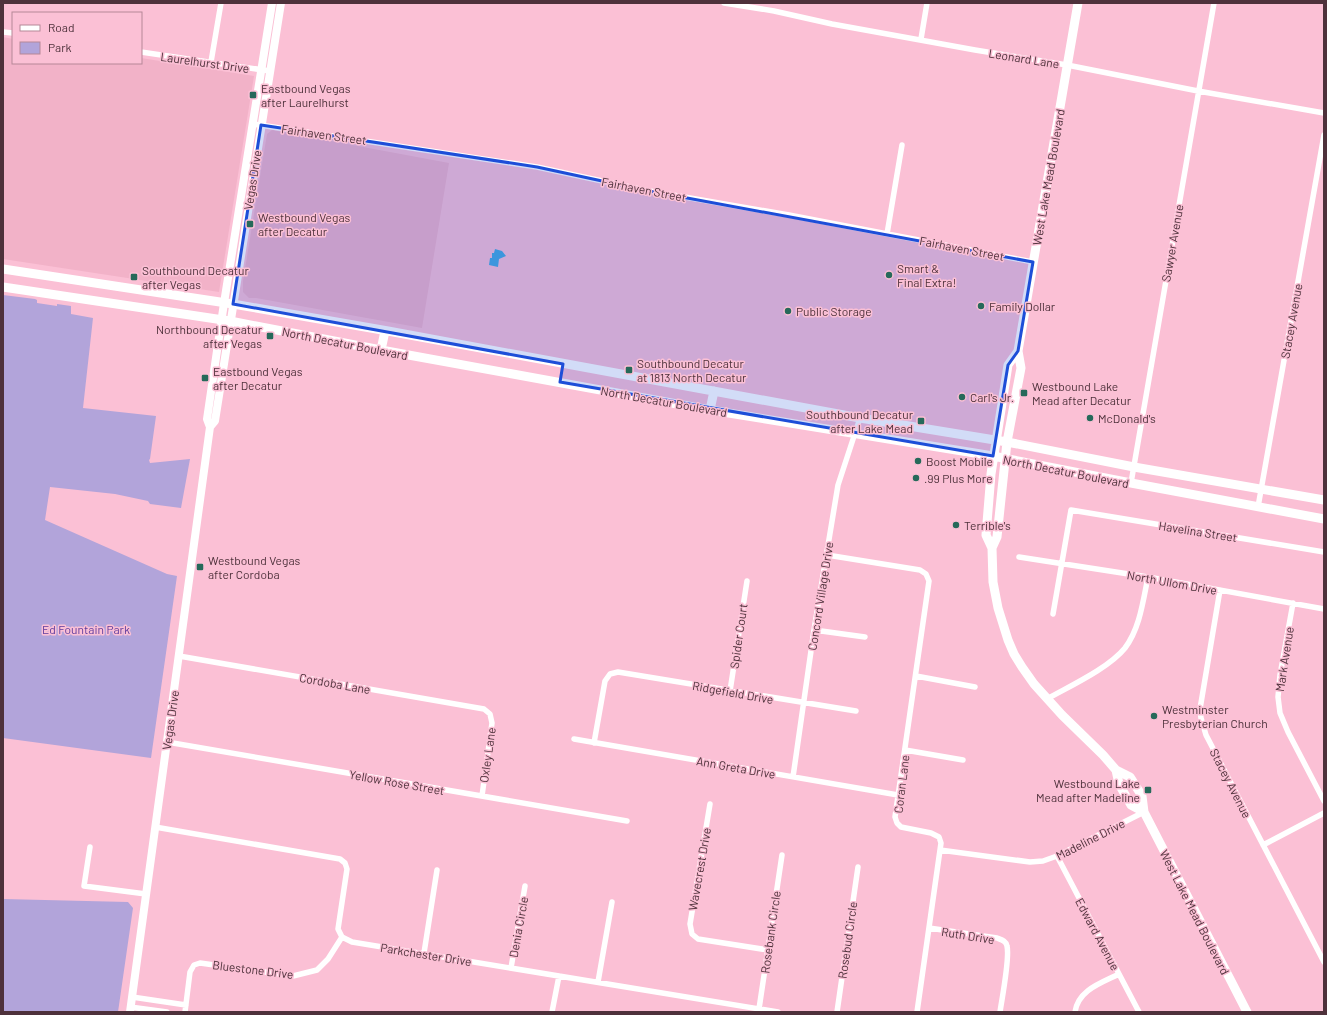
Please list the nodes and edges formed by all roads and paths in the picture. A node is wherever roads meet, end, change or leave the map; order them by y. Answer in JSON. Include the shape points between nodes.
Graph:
{"nodes":[{"id":1,"x":221,"y":3,"type":"edge"},
{"id":2,"x":272,"y":3,"type":"edge"},
{"id":3,"x":281,"y":3,"type":"edge"},
{"id":4,"x":724,"y":3,"type":"edge"},
{"id":5,"x":927,"y":3,"type":"edge"},
{"id":6,"x":1078,"y":3,"type":"edge"},
{"id":7,"x":1214,"y":3,"type":"edge"},
{"id":8,"x":741,"y":4,"type":"edge"},
{"id":9,"x":921,"y":39,"type":"junction"},
{"id":10,"x":142,"y":52,"type":"edge"},
{"id":11,"x":211,"y":62,"type":"junction"},
{"id":12,"x":1067,"y":65,"type":"junction"},
{"id":13,"x":266,"y":70,"type":"junction"},
{"id":14,"x":1198,"y":91,"type":"junction"},
{"id":15,"x":1324,"y":113,"type":"edge"},
{"id":16,"x":257,"y":125,"type":"junction"},
{"id":17,"x":1324,"y":135,"type":"edge"},
{"id":18,"x":902,"y":145,"type":"dead end"},
{"id":19,"x":252,"y":158,"type":"junction"},
{"id":20,"x":242,"y":191,"type":"junction"},
{"id":21,"x":251,"y":193,"type":"junction"},
{"id":22,"x":888,"y":234,"type":"junction"},
{"id":23,"x":1033,"y":262,"type":"junction"},
{"id":24,"x":3,"y":269,"type":"edge"},
{"id":25,"x":3,"y":287,"type":"edge"},
{"id":26,"x":228,"y":303,"type":"junction"},
{"id":27,"x":226,"y":320,"type":"junction"},
{"id":28,"x":385,"y":331,"type":"junction"},
{"id":29,"x":381,"y":350,"type":"junction"},
{"id":30,"x":1018,"y":351,"type":"junction"},
{"id":31,"x":561,"y":373,"type":"junction"},
{"id":32,"x":714,"y":391,"type":"junction"},
{"id":33,"x":710,"y":410,"type":"junction"},
{"id":34,"x":860,"y":418,"type":"junction"},
{"id":35,"x":855,"y":434,"type":"junction"},
{"id":36,"x":995,"y":440,"type":"junction"},
{"id":37,"x":1007,"y":442,"type":"junction"},
{"id":38,"x":993,"y":456,"type":"junction"},
{"id":39,"x":1005,"y":458,"type":"junction"},
{"id":40,"x":1134,"y":467,"type":"junction"},
{"id":41,"x":1131,"y":483,"type":"junction"},
{"id":42,"x":1261,"y":489,"type":"junction"},
{"id":43,"x":1324,"y":500,"type":"edge"},
{"id":44,"x":1258,"y":506,"type":"junction"},
{"id":45,"x":1324,"y":519,"type":"edge"},
{"id":46,"x":992,"y":548,"type":"junction"},
{"id":47,"x":1324,"y":552,"type":"edge"},
{"id":48,"x":826,"y":554,"type":"junction"},
{"id":49,"x":1020,"y":557,"type":"dead end"},
{"id":50,"x":1061,"y":565,"type":"junction"},
{"id":51,"x":1148,"y":577,"type":"junction"},
{"id":52,"x":747,"y":581,"type":"dead end"},
{"id":53,"x":1220,"y":590,"type":"junction"},
{"id":54,"x":1293,"y":603,"type":"junction"},
{"id":55,"x":1324,"y":609,"type":"edge"},
{"id":56,"x":1053,"y":614,"type":"dead end"},
{"id":57,"x":814,"y":630,"type":"junction"},
{"id":58,"x":865,"y":637,"type":"dead end"},
{"id":59,"x":179,"y":656,"type":"junction"},
{"id":60,"x":916,"y":676,"type":"junction"},
{"id":61,"x":975,"y":687,"type":"dead end"},
{"id":62,"x":730,"y":691,"type":"junction"},
{"id":63,"x":1048,"y":699,"type":"junction"},
{"id":64,"x":804,"y":704,"type":"junction"},
{"id":65,"x":856,"y":712,"type":"dead end"},
{"id":66,"x":490,"y":714,"type":"joint"},
{"id":67,"x":574,"y":740,"type":"dead end"},
{"id":68,"x":167,"y":742,"type":"junction"},
{"id":69,"x":594,"y":743,"type":"junction"},
{"id":70,"x":905,"y":750,"type":"junction"},
{"id":71,"x":963,"y":760,"type":"dead end"},
{"id":72,"x":1116,"y":770,"type":"junction"},
{"id":73,"x":793,"y":777,"type":"junction"},
{"id":74,"x":898,"y":795,"type":"junction"},
{"id":75,"x":482,"y":796,"type":"junction"},
{"id":76,"x":1324,"y":801,"type":"edge"},
{"id":77,"x":710,"y":804,"type":"dead end"},
{"id":78,"x":1144,"y":812,"type":"junction"},
{"id":79,"x":1324,"y":813,"type":"edge"},
{"id":80,"x":627,"y":821,"type":"dead end"},
{"id":81,"x":155,"y":827,"type":"junction"},
{"id":82,"x":1263,"y":845,"type":"junction"},
{"id":83,"x":90,"y":847,"type":"dead end"},
{"id":84,"x":940,"y":850,"type":"junction"},
{"id":85,"x":782,"y":855,"type":"dead end"},
{"id":86,"x":1057,"y":856,"type":"junction"},
{"id":87,"x":858,"y":867,"type":"dead end"},
{"id":88,"x":437,"y":870,"type":"dead end"},
{"id":89,"x":525,"y":886,"type":"dead end"},
{"id":90,"x":146,"y":894,"type":"junction"},
{"id":91,"x":612,"y":902,"type":"dead end"},
{"id":92,"x":929,"y":928,"type":"junction"},
{"id":93,"x":342,"y":937,"type":"junction"},
{"id":94,"x":768,"y":950,"type":"junction"},
{"id":95,"x":424,"y":953,"type":"junction"},
{"id":96,"x":1324,"y":962,"type":"edge"},
{"id":97,"x":511,"y":968,"type":"junction"},
{"id":98,"x":1119,"y":974,"type":"junction"},
{"id":99,"x":559,"y":976,"type":"junction"},
{"id":100,"x":598,"y":982,"type":"junction"},
{"id":101,"x":132,"y":997,"type":"junction"},
{"id":102,"x":186,"y":1005,"type":"junction"},
{"id":103,"x":759,"y":1009,"type":"junction"},
{"id":104,"x":130,"y":1010,"type":"edge"},
{"id":105,"x":166,"y":1012,"type":"edge"},
{"id":106,"x":185,"y":1012,"type":"edge"},
{"id":107,"x":552,"y":1012,"type":"edge"},
{"id":108,"x":778,"y":1012,"type":"edge"},
{"id":109,"x":837,"y":1012,"type":"edge"},
{"id":110,"x":916,"y":1012,"type":"edge"},
{"id":111,"x":1000,"y":1012,"type":"edge"},
{"id":112,"x":1075,"y":1012,"type":"edge"},
{"id":113,"x":1138,"y":1012,"type":"edge"},
{"id":114,"x":1247,"y":1012,"type":"edge"}],
"edges":[{"from":1,"to":11,"type":"street"},
{"from":2,"to":13,"type":"main road","name":"Vegas Drive"},
{"from":3,"to":13,"type":"main road","name":"Vegas Drive"},
{"from":4,"to":8,"type":"street","name":"Leonard Lane"},
{"from":5,"to":9,"type":"street"},
{"from":6,"to":12,"type":"main road","name":"West Lake Mead Boulevard"},
{"from":7,"to":14,"type":"street","name":"Sawyer Avenue"},
{"from":8,"to":9,"type":"street","name":"Leonard Lane"},
{"from":9,"to":12,"type":"street","name":"Leonard Lane"},
{"from":10,"to":11,"type":"street","name":"Laurelhurst Drive"},
{"from":11,"to":13,"type":"street","name":"Laurelhurst Drive"},
{"from":12,"to":14,"type":"street","name":"Leonard Lane"},
{"from":12,"to":23,"type":"main road","name":"West Lake Mead Boulevard"},
{"from":13,"to":16,"type":"main road","name":"Vegas Drive"},
{"from":14,"to":15,"type":"street","name":"Leonard Lane"},
{"from":14,"to":40,"type":"street","name":"Sawyer Avenue"},
{"from":16,"to":19,"type":"main road","name":"Vegas Drive"},
{"from":16,"to":22,"type":"street","name":"Fairhaven Street","via":[[537,167],[644,190]]},
{"from":17,"to":42,"type":"street","name":"Stacey Avenue"},
{"from":18,"to":22,"type":"street"},
{"from":19,"to":20,"type":"main road","name":"Vegas Drive"},
{"from":19,"to":21,"type":"main road","name":"Vegas Drive"},
{"from":20,"to":21,"type":"main road"},
{"from":20,"to":26,"type":"main road","name":"Vegas Drive"},
{"from":21,"to":26,"type":"main road","name":"Vegas Drive"},
{"from":22,"to":23,"type":"street","name":"Fairhaven Street"},
{"from":23,"to":30,"type":"main road","name":"West Lake Mead Boulevard"},
{"from":24,"to":26,"type":"main road","name":"North Decatur Boulevard"},
{"from":25,"to":27,"type":"main road","name":"North Decatur Boulevard"},
{"from":26,"to":27,"type":"main road","name":"Vegas Drive"},
{"from":26,"to":28,"type":"main road","name":"North Decatur Boulevard"},
{"from":27,"to":29,"type":"main road","name":"North Decatur Boulevard"},
{"from":27,"to":59,"type":"main road","name":"Vegas Drive","via":[[207,419],[210,427]]},
{"from":28,"to":29,"type":"main road"},
{"from":28,"to":31,"type":"main road","name":"North Decatur Boulevard"},
{"from":29,"to":31,"type":"main road","name":"North Decatur Boulevard"},
{"from":30,"to":36,"type":"main road","name":"West Lake Mead Boulevard","via":[[1008,365]]},
{"from":30,"to":37,"type":"main road","name":"West Lake Mead Boulevard","via":[[1021,368]]},
{"from":31,"to":32,"type":"main road","name":"North Decatur Boulevard"},
{"from":31,"to":33,"type":"main road","name":"North Decatur Boulevard"},
{"from":32,"to":33,"type":"main road"},
{"from":32,"to":34,"type":"main road","name":"North Decatur Boulevard"},
{"from":33,"to":35,"type":"main road","name":"North Decatur Boulevard"},
{"from":34,"to":35,"type":"street","name":"Concord Village Drive"},
{"from":34,"to":36,"type":"main road","name":"North Decatur Boulevard"},
{"from":35,"to":38,"type":"main road","name":"North Decatur Boulevard"},
{"from":35,"to":48,"type":"street","name":"Concord Village Drive","via":[[838,485]]},
{"from":36,"to":37,"type":"main road","name":"North Decatur Boulevard"},
{"from":36,"to":38,"type":"main road","name":"West Lake Mead Boulevard"},
{"from":37,"to":39,"type":"main road","name":"West Lake Mead Boulevard"},
{"from":37,"to":40,"type":"main road","name":"North Decatur Boulevard"},
{"from":38,"to":39,"type":"main road","name":"North Decatur Boulevard"},
{"from":38,"to":46,"type":"main road","name":"West Lake Mead Boulevard","via":[[986,535]]},
{"from":39,"to":41,"type":"main road","name":"North Decatur Boulevard"},
{"from":39,"to":46,"type":"main road","name":"West Lake Mead Boulevard","via":[[997,537]]},
{"from":40,"to":41,"type":"street","name":"Sawyer Avenue"},
{"from":40,"to":42,"type":"main road","name":"North Decatur Boulevard"},
{"from":41,"to":44,"type":"main road","name":"North Decatur Boulevard"},
{"from":42,"to":43,"type":"main road","name":"North Decatur Boulevard"},
{"from":42,"to":44,"type":"street","name":"Stacey Avenue"},
{"from":44,"to":45,"type":"main road","name":"North Decatur Boulevard"},
{"from":46,"to":63,"type":"main road","name":"West Lake Mead Boulevard","via":[[993,582],[1008,640],[1022,667]]},
{"from":47,"to":50,"type":"street","name":"Havelina Street","via":[[1071,510]]},
{"from":48,"to":57,"type":"street","name":"Concord Village Drive"},
{"from":48,"to":60,"type":"street","name":"Coran Lane","via":[[920,570],[926,574],[929,581]]},
{"from":49,"to":50,"type":"street","name":"North Ullom Drive"},
{"from":50,"to":51,"type":"street","name":"North Ullom Drive"},
{"from":50,"to":56,"type":"street"},
{"from":51,"to":53,"type":"street","name":"North Ullom Drive"},
{"from":51,"to":63,"type":"street","via":[[1138,622],[1125,647],[1107,665]]},
{"from":52,"to":62,"type":"street","name":"Spider Court"},
{"from":53,"to":54,"type":"street","name":"North Ullom Drive"},
{"from":53,"to":82,"type":"street","name":"Stacey Avenue","via":[[1200,709],[1201,718],[1206,736]]},
{"from":54,"to":55,"type":"street","name":"North Ullom Drive"},
{"from":54,"to":76,"type":"street","name":"Mark Avenue","via":[[1278,697],[1288,732]]},
{"from":57,"to":58,"type":"street"},
{"from":57,"to":64,"type":"street","name":"Concord Village Drive"},
{"from":59,"to":66,"type":"street","name":"Cordoba Lane","via":[[484,709]]},
{"from":59,"to":68,"type":"main road","name":"Vegas Drive"},
{"from":60,"to":61,"type":"street"},
{"from":60,"to":70,"type":"street","name":"Coran Lane"},
{"from":62,"to":64,"type":"street","name":"Ridgefield Drive"},
{"from":62,"to":69,"type":"street","name":"Ridgefield Drive","via":[[618,672],[610,674],[605,681]]},
{"from":63,"to":72,"type":"main road","name":"West Lake Mead Boulevard"},
{"from":64,"to":65,"type":"street","name":"Ridgefield Drive"},
{"from":64,"to":73,"type":"street","name":"Concord Village Drive"},
{"from":66,"to":75,"type":"street","name":"Oxley Lane","via":[[492,723]]},
{"from":67,"to":69,"type":"street","name":"Ann Greta Drive"},
{"from":68,"to":75,"type":"street","name":"Yellow Rose Street"},
{"from":68,"to":81,"type":"main road","name":"Vegas Drive"},
{"from":69,"to":73,"type":"street","name":"Ann Greta Drive"},
{"from":70,"to":71,"type":"street"},
{"from":70,"to":74,"type":"street","name":"Coran Lane"},
{"from":72,"to":78,"type":"main road","name":"West Lake Mead Boulevard","via":[[1119,784],[1131,805]]},
{"from":72,"to":78,"type":"main road","name":"West Lake Mead Boulevard","via":[[1130,777],[1142,796]]},
{"from":73,"to":74,"type":"street","name":"Ann Greta Drive"},
{"from":74,"to":84,"type":"street","name":"Coran Lane","via":[[895,817],[897,823],[901,827],[939,837]]},
{"from":75,"to":80,"type":"street","name":"Yellow Rose Street"},
{"from":77,"to":94,"type":"street","name":"Wavecrest Drive","via":[[690,924],[692,934],[698,939]]},
{"from":78,"to":86,"type":"street","name":"Madeline Drive"},
{"from":78,"to":114,"type":"main road","name":"West Lake Mead Boulevard"},
{"from":79,"to":82,"type":"street"},
{"from":81,"to":90,"type":"main road","name":"Vegas Drive"},
{"from":81,"to":93,"type":"street","via":[[340,859],[347,869],[338,929]]},
{"from":82,"to":96,"type":"street","name":"Stacey Avenue"},
{"from":83,"to":90,"type":"street","via":[[84,886]]},
{"from":84,"to":86,"type":"street","name":"Madeline Drive","via":[[1030,862]]},
{"from":84,"to":92,"type":"street"},
{"from":85,"to":94,"type":"street","name":"Rosebank Circle"},
{"from":86,"to":98,"type":"street","name":"Edward Avenue"},
{"from":87,"to":109,"type":"street","name":"Rosebud Circle"},
{"from":88,"to":95,"type":"street"},
{"from":89,"to":97,"type":"street","name":"Denia Circle"},
{"from":90,"to":101,"type":"main road","name":"Vegas Drive"},
{"from":91,"to":100,"type":"street"},
{"from":92,"to":110,"type":"street"},
{"from":92,"to":111,"type":"street","name":"Ruth Drive","via":[[998,938],[1007,944],[1008,955]]},
{"from":93,"to":95,"type":"street","name":"Parkchester Drive","via":[[352,942]]},
{"from":93,"to":102,"type":"street","name":"Bluestone Drive","via":[[328,959],[317,970],[293,976],[200,963],[194,965],[190,972]]},
{"from":94,"to":103,"type":"street","name":"Rosebank Circle"},
{"from":95,"to":97,"type":"street","name":"Parkchester Drive"},
{"from":97,"to":99,"type":"street","name":"Parkchester Drive"},
{"from":98,"to":112,"type":"street","via":[[1087,991]]},
{"from":98,"to":113,"type":"street","name":"Edward Avenue"},
{"from":99,"to":100,"type":"street","name":"Parkchester Drive"},
{"from":99,"to":107,"type":"street"},
{"from":100,"to":103,"type":"street","name":"Parkchester Drive"},
{"from":101,"to":102,"type":"street"},
{"from":101,"to":104,"type":"main road","name":"Vegas Drive"},
{"from":102,"to":106,"type":"street"},
{"from":103,"to":108,"type":"street","name":"Parkchester Drive"},
{"from":104,"to":105,"type":"street"}]}
